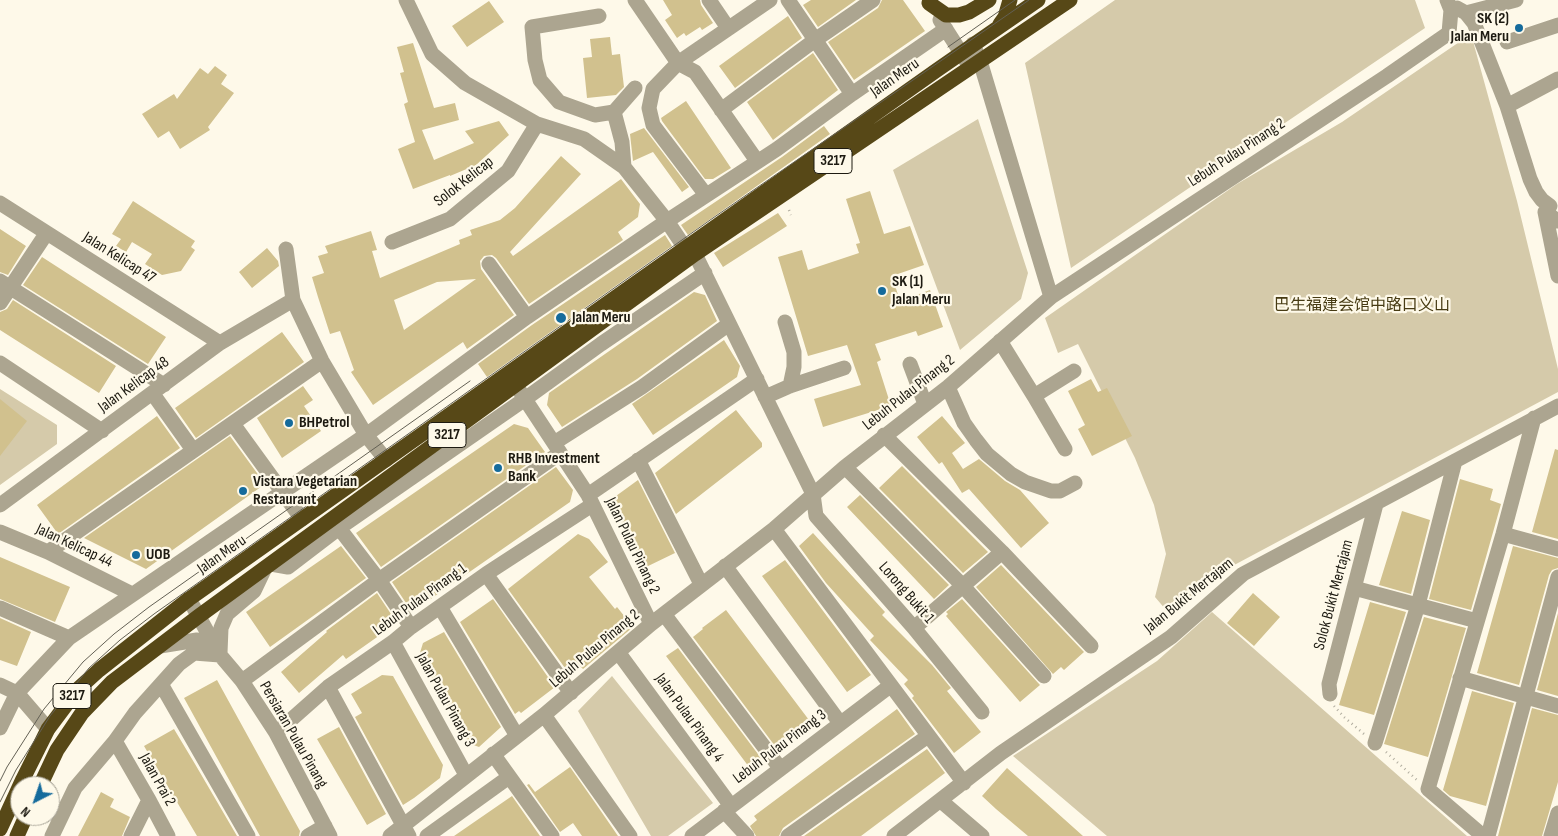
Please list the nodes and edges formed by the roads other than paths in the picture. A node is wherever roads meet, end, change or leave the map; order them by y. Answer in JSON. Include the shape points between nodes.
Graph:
{"nodes":[{"id":1,"x":406,"y":0,"type":"edge"},
{"id":2,"x":636,"y":0,"type":"edge"},
{"id":3,"x":709,"y":0,"type":"edge"},
{"id":4,"x":770,"y":0,"type":"edge"},
{"id":5,"x":788,"y":0,"type":"edge"},
{"id":6,"x":873,"y":0,"type":"edge"},
{"id":7,"x":990,"y":0,"type":"edge"},
{"id":8,"x":1010,"y":0,"type":"edge"},
{"id":9,"x":1038,"y":0,"type":"edge"},
{"id":10,"x":1070,"y":0,"type":"edge"},
{"id":11,"x":1516,"y":0,"type":"edge"},
{"id":12,"x":928,"y":1,"type":"edge"},
{"id":13,"x":1449,"y":5,"type":"edge"},
{"id":14,"x":1466,"y":13,"type":"junction"},
{"id":15,"x":599,"y":16,"type":"dead end"},
{"id":16,"x":1558,"y":24,"type":"edge"},
{"id":17,"x":728,"y":28,"type":"junction"},
{"id":18,"x":946,"y":29,"type":"junction"},
{"id":19,"x":994,"y":30,"type":"junction"},
{"id":20,"x":815,"y":40,"type":"junction"},
{"id":21,"x":1507,"y":42,"type":"dead end"},
{"id":22,"x":967,"y":49,"type":"junction"},
{"id":23,"x":678,"y":63,"type":"junction"},
{"id":24,"x":975,"y":64,"type":"junction"},
{"id":25,"x":1558,"y":79,"type":"edge"},
{"id":26,"x":635,"y":88,"type":"dead end"},
{"id":27,"x":852,"y":94,"type":"junction"},
{"id":28,"x":1507,"y":106,"type":"junction"},
{"id":29,"x":721,"y":110,"type":"junction"},
{"id":30,"x":614,"y":112,"type":"junction"},
{"id":31,"x":537,"y":124,"type":"junction"},
{"id":32,"x":756,"y":162,"type":"junction"},
{"id":33,"x":624,"y":167,"type":"junction"},
{"id":34,"x":706,"y":195,"type":"junction"},
{"id":35,"x":0,"y":203,"type":"edge"},
{"id":36,"x":1551,"y":205,"type":"edge"},
{"id":37,"x":666,"y":221,"type":"junction"},
{"id":38,"x":1558,"y":222,"type":"edge"},
{"id":39,"x":46,"y":234,"type":"junction"},
{"id":40,"x":392,"y":242,"type":"dead end"},
{"id":41,"x":286,"y":249,"type":"dead end"},
{"id":42,"x":690,"y":251,"type":"junction"},
{"id":43,"x":489,"y":264,"type":"dead end"},
{"id":44,"x":705,"y":273,"type":"junction"},
{"id":45,"x":1558,"y":276,"type":"edge"},
{"id":46,"x":5,"y":285,"type":"edge"},
{"id":47,"x":1051,"y":297,"type":"junction"},
{"id":48,"x":293,"y":300,"type":"junction"},
{"id":49,"x":0,"y":302,"type":"edge"},
{"id":50,"x":526,"y":317,"type":"junction"},
{"id":51,"x":785,"y":322,"type":"dead end"},
{"id":52,"x":729,"y":324,"type":"junction"},
{"id":53,"x":1000,"y":341,"type":"junction"},
{"id":54,"x":220,"y":343,"type":"junction"},
{"id":55,"x":322,"y":361,"type":"junction"},
{"id":56,"x":0,"y":363,"type":"edge"},
{"id":57,"x":910,"y":364,"type":"dead end"},
{"id":58,"x":844,"y":368,"type":"dead end"},
{"id":59,"x":1074,"y":371,"type":"dead end"},
{"id":60,"x":757,"y":379,"type":"junction"},
{"id":61,"x":516,"y":385,"type":"junction"},
{"id":62,"x":790,"y":386,"type":"junction"},
{"id":63,"x":948,"y":387,"type":"junction"},
{"id":64,"x":158,"y":389,"type":"junction"},
{"id":65,"x":1034,"y":396,"type":"junction"},
{"id":66,"x":765,"y":397,"type":"junction"},
{"id":67,"x":525,"y":399,"type":"junction"},
{"id":68,"x":924,"y":404,"type":"junction"},
{"id":69,"x":1558,"y":406,"type":"edge"},
{"id":70,"x":1534,"y":418,"type":"junction"},
{"id":71,"x":233,"y":424,"type":"junction"},
{"id":72,"x":102,"y":431,"type":"junction"},
{"id":73,"x":366,"y":435,"type":"junction"},
{"id":74,"x":884,"y":435,"type":"junction"},
{"id":75,"x":557,"y":448,"type":"junction"},
{"id":76,"x":1065,"y":449,"type":"dead end"},
{"id":77,"x":193,"y":450,"type":"junction"},
{"id":78,"x":386,"y":460,"type":"junction"},
{"id":79,"x":638,"y":460,"type":"junction"},
{"id":80,"x":1455,"y":462,"type":"junction"},
{"id":81,"x":845,"y":467,"type":"junction"},
{"id":82,"x":1075,"y":483,"type":"dead end"},
{"id":83,"x":282,"y":492,"type":"junction"},
{"id":84,"x":813,"y":494,"type":"junction"},
{"id":85,"x":590,"y":500,"type":"junction"},
{"id":86,"x":1376,"y":504,"type":"junction"},
{"id":87,"x":0,"y":505,"type":"edge"},
{"id":88,"x":302,"y":519,"type":"junction"},
{"id":89,"x":339,"y":528,"type":"junction"},
{"id":90,"x":774,"y":529,"type":"junction"},
{"id":91,"x":0,"y":532,"type":"edge"},
{"id":92,"x":1503,"y":534,"type":"junction"},
{"id":93,"x":1558,"y":549,"type":"edge"},
{"id":94,"x":48,"y":552,"type":"junction"},
{"id":95,"x":1002,"y":552,"type":"junction"},
{"id":96,"x":268,"y":566,"type":"junction"},
{"id":97,"x":725,"y":566,"type":"junction"},
{"id":98,"x":486,"y":574,"type":"junction"},
{"id":99,"x":1558,"y":577,"type":"edge"},
{"id":100,"x":379,"y":580,"type":"junction"},
{"id":101,"x":701,"y":584,"type":"junction"},
{"id":102,"x":962,"y":585,"type":"junction"},
{"id":103,"x":1354,"y":588,"type":"junction"},
{"id":104,"x":132,"y":594,"type":"junction"},
{"id":105,"x":189,"y":599,"type":"junction"},
{"id":106,"x":1418,"y":605,"type":"junction"},
{"id":107,"x":440,"y":607,"type":"junction"},
{"id":108,"x":0,"y":608,"type":"edge"},
{"id":109,"x":664,"y":614,"type":"junction"},
{"id":110,"x":199,"y":616,"type":"junction"},
{"id":111,"x":1477,"y":621,"type":"junction"},
{"id":112,"x":651,"y":624,"type":"junction"},
{"id":113,"x":411,"y":627,"type":"junction"},
{"id":114,"x":914,"y":628,"type":"junction"},
{"id":115,"x":69,"y":638,"type":"junction"},
{"id":116,"x":393,"y":642,"type":"junction"},
{"id":117,"x":160,"y":646,"type":"junction"},
{"id":118,"x":1090,"y":646,"type":"dead end"},
{"id":119,"x":618,"y":652,"type":"junction"},
{"id":120,"x":220,"y":655,"type":"junction"},
{"id":121,"x":1044,"y":676,"type":"dead end"},
{"id":122,"x":1460,"y":678,"type":"junction"},
{"id":123,"x":242,"y":681,"type":"junction"},
{"id":124,"x":161,"y":684,"type":"junction"},
{"id":125,"x":0,"y":685,"type":"edge"},
{"id":126,"x":890,"y":686,"type":"junction"},
{"id":127,"x":328,"y":687,"type":"junction"},
{"id":128,"x":17,"y":693,"type":"junction"},
{"id":129,"x":571,"y":693,"type":"junction"},
{"id":130,"x":1330,"y":694,"type":"dead end"},
{"id":131,"x":1525,"y":697,"type":"junction"},
{"id":132,"x":1558,"y":706,"type":"edge"},
{"id":133,"x":982,"y":712,"type":"dead end"},
{"id":134,"x":544,"y":715,"type":"junction"},
{"id":135,"x":840,"y":723,"type":"junction"},
{"id":136,"x":0,"y":728,"type":"edge"},
{"id":137,"x":48,"y":729,"type":"junction"},
{"id":138,"x":276,"y":733,"type":"junction"},
{"id":139,"x":517,"y":736,"type":"junction"},
{"id":140,"x":928,"y":736,"type":"junction"},
{"id":141,"x":115,"y":741,"type":"junction"},
{"id":142,"x":1375,"y":743,"type":"dead end"},
{"id":143,"x":493,"y":754,"type":"junction"},
{"id":144,"x":780,"y":768,"type":"junction"},
{"id":145,"x":466,"y":775,"type":"junction"},
{"id":146,"x":45,"y":776,"type":"edge"},
{"id":147,"x":509,"y":777,"type":"junction"},
{"id":148,"x":964,"y":783,"type":"junction"},
{"id":149,"x":149,"y":800,"type":"junction"},
{"id":150,"x":941,"y":801,"type":"junction"},
{"id":151,"x":728,"y":808,"type":"junction"},
{"id":152,"x":1558,"y":813,"type":"edge"},
{"id":153,"x":0,"y":829,"type":"edge"},
{"id":154,"x":327,"y":831,"type":"edge"},
{"id":155,"x":406,"y":831,"type":"edge"},
{"id":156,"x":52,"y":836,"type":"edge"},
{"id":157,"x":131,"y":836,"type":"edge"},
{"id":158,"x":168,"y":836,"type":"edge"},
{"id":159,"x":248,"y":836,"type":"edge"},
{"id":160,"x":308,"y":836,"type":"edge"},
{"id":161,"x":390,"y":836,"type":"edge"},
{"id":162,"x":427,"y":836,"type":"edge"},
{"id":163,"x":552,"y":836,"type":"edge"},
{"id":164,"x":630,"y":836,"type":"edge"},
{"id":165,"x":692,"y":836,"type":"edge"},
{"id":166,"x":747,"y":836,"type":"edge"},
{"id":167,"x":788,"y":836,"type":"edge"},
{"id":168,"x":894,"y":836,"type":"edge"},
{"id":169,"x":982,"y":836,"type":"edge"},
{"id":170,"x":1483,"y":836,"type":"edge"},
{"id":171,"x":1488,"y":836,"type":"edge"},
{"id":172,"x":1551,"y":836,"type":"edge"}],
"edges":[{"from":1,"to":31,"type":"street","name":"Lorong Bukit 1","via":[[432,54],[465,83]]},
{"from":2,"to":23,"type":"street"},
{"from":3,"to":17,"type":"street"},
{"from":4,"to":17,"type":"street"},
{"from":5,"to":20,"type":"street"},
{"from":6,"to":20,"type":"street"},
{"from":7,"to":12,"type":"highway","via":[[959,15],[946,15]]},
{"from":8,"to":19,"type":"highway","via":[[1005,17]]},
{"from":9,"to":19,"type":"highway","name":"Jalan Meru","number":"3217"},
{"from":10,"to":24,"type":"highway","name":"Jalan Meru","number":"3217"},
{"from":11,"to":14,"type":"street"},
{"from":12,"to":18,"type":"street"},
{"from":13,"to":14,"type":"street"},
{"from":13,"to":47,"type":"street","name":"Lebuh Pulau Pinang 2","via":[[1449,33]]},
{"from":14,"to":28,"type":"street","via":[[1474,23]]},
{"from":15,"to":30,"type":"street","via":[[532,27],[535,60],[540,80],[559,102],[595,114]]},
{"from":16,"to":21,"type":"street"},
{"from":17,"to":23,"type":"street"},
{"from":18,"to":22,"type":"street"},
{"from":18,"to":27,"type":"street"},
{"from":19,"to":22,"type":"highway","name":"Jalan Meru","number":"3217"},
{"from":20,"to":27,"type":"street"},
{"from":20,"to":29,"type":"street"},
{"from":22,"to":24,"type":"street"},
{"from":22,"to":42,"type":"highway","name":"Jalan Meru","number":"3217"},
{"from":23,"to":29,"type":"street","via":[[694,72]]},
{"from":23,"to":34,"type":"street","via":[[653,89],[649,108],[652,124]]},
{"from":24,"to":42,"type":"highway","name":"Jalan Meru","number":"3217"},
{"from":24,"to":47,"type":"street"},
{"from":25,"to":28,"type":"street"},
{"from":26,"to":30,"type":"street"},
{"from":27,"to":32,"type":"street"},
{"from":28,"to":36,"type":"street","via":[[1536,192]]},
{"from":29,"to":32,"type":"street"},
{"from":30,"to":33,"type":"street","via":[[622,142]]},
{"from":31,"to":33,"type":"street","name":"Lorong Bukit 1","via":[[584,139]]},
{"from":31,"to":40,"type":"street","name":"Solok Kelicap","via":[[508,171],[458,213]]},
{"from":32,"to":34,"type":"street"},
{"from":33,"to":37,"type":"street","name":"Lorong Bukit 1"},
{"from":34,"to":37,"type":"street"},
{"from":35,"to":39,"type":"street","name":"Jalan Kelicap 47"},
{"from":36,"to":38,"type":"street"},
{"from":36,"to":45,"type":"street"},
{"from":37,"to":42,"type":"street","name":"Lorong Bukit 1"},
{"from":37,"to":50,"type":"street"},
{"from":39,"to":46,"type":"street"},
{"from":39,"to":54,"type":"street","name":"Jalan Kelicap 47"},
{"from":41,"to":48,"type":"street"},
{"from":42,"to":44,"type":"street","name":"Lorong Bukit 1"},
{"from":42,"to":61,"type":"highway","name":"Jalan Meru","number":"3217"},
{"from":42,"to":78,"type":"highway","name":"Jalan Meru","number":"3217"},
{"from":43,"to":50,"type":"street"},
{"from":44,"to":52,"type":"street","name":"Lorong Bukit 1"},
{"from":44,"to":67,"type":"street"},
{"from":46,"to":49,"type":"street"},
{"from":46,"to":64,"type":"street"},
{"from":47,"to":53,"type":"street","name":"Lebuh Pulau Pinang 2"},
{"from":48,"to":54,"type":"street","name":"Jalan Kelicap 48"},
{"from":48,"to":55,"type":"street"},
{"from":50,"to":73,"type":"street"},
{"from":51,"to":62,"type":"street","via":[[794,352]]},
{"from":52,"to":60,"type":"street","name":"Lorong Bukit 1"},
{"from":52,"to":75,"type":"street"},
{"from":53,"to":63,"type":"street","name":"Lebuh Pulau Pinang 2"},
{"from":53,"to":65,"type":"street"},
{"from":54,"to":64,"type":"street","name":"Jalan Kelicap 48"},
{"from":55,"to":71,"type":"street"},
{"from":55,"to":73,"type":"street"},
{"from":56,"to":72,"type":"street"},
{"from":57,"to":68,"type":"street"},
{"from":58,"to":62,"type":"street"},
{"from":59,"to":65,"type":"street"},
{"from":60,"to":66,"type":"street","name":"Lorong Bukit 1"},
{"from":60,"to":79,"type":"street","name":"Lebuh Pulau Pinang 1"},
{"from":61,"to":67,"type":"street","name":"Jalan Pulau Pinang 2"},
{"from":61,"to":96,"type":"highway","name":"Jalan Meru","number":"3217"},
{"from":62,"to":66,"type":"street"},
{"from":63,"to":68,"type":"street","name":"Lebuh Pulau Pinang 2"},
{"from":63,"to":82,"type":"street","via":[[964,423],[986,454],[1011,474],[1051,491],[1060,491]]},
{"from":64,"to":72,"type":"street","name":"Jalan Kelicap 48"},
{"from":64,"to":77,"type":"street"},
{"from":65,"to":76,"type":"street"},
{"from":66,"to":84,"type":"street","name":"Lorong Bukit 1"},
{"from":67,"to":75,"type":"street","name":"Jalan Pulau Pinang 2"},
{"from":67,"to":89,"type":"street"},
{"from":68,"to":74,"type":"street","name":"Lebuh Pulau Pinang 2"},
{"from":69,"to":70,"type":"street","name":"Jalan Bukit Mertajam"},
{"from":70,"to":80,"type":"street","name":"Jalan Bukit Mertajam"},
{"from":70,"to":92,"type":"street"},
{"from":71,"to":77,"type":"street"},
{"from":71,"to":83,"type":"street"},
{"from":72,"to":87,"type":"street","name":"Jalan Kelicap 48"},
{"from":73,"to":78,"type":"street"},
{"from":73,"to":83,"type":"street"},
{"from":74,"to":81,"type":"street","name":"Lebuh Pulau Pinang 2"},
{"from":74,"to":95,"type":"street"},
{"from":75,"to":85,"type":"street","name":"Jalan Pulau Pinang 2"},
{"from":75,"to":100,"type":"street"},
{"from":77,"to":94,"type":"street"},
{"from":78,"to":88,"type":"highway","name":"Jalan Meru","number":"3217"},
{"from":79,"to":85,"type":"street","name":"Lebuh Pulau Pinang 1"},
{"from":79,"to":101,"type":"street"},
{"from":80,"to":86,"type":"street","name":"Jalan Bukit Mertajam"},
{"from":80,"to":106,"type":"street"},
{"from":81,"to":84,"type":"street","name":"Lebuh Pulau Pinang 2"},
{"from":81,"to":102,"type":"street"},
{"from":83,"to":88,"type":"street"},
{"from":83,"to":104,"type":"street"},
{"from":84,"to":90,"type":"street","name":"Lebuh Pulau Pinang 2"},
{"from":84,"to":114,"type":"street","name":"Lorong Bukit 1","via":[[816,516]]},
{"from":85,"to":98,"type":"street","name":"Lebuh Pulau Pinang 1"},
{"from":85,"to":112,"type":"street","name":"Jalan Pulau Pinang 2"},
{"from":86,"to":103,"type":"street","name":"Solok Bukit Mertajam"},
{"from":86,"to":148,"type":"street","name":"Jalan Bukit Mertajam","via":[[1243,574],[1170,637],[1001,753]]},
{"from":88,"to":105,"type":"highway","name":"Jalan Meru","number":"3217"},
{"from":89,"to":96,"type":"street","via":[[288,566]]},
{"from":89,"to":100,"type":"street"},
{"from":90,"to":97,"type":"street","name":"Lebuh Pulau Pinang 2"},
{"from":90,"to":126,"type":"street"},
{"from":91,"to":94,"type":"street","name":"Jalan Kelicap 44"},
{"from":92,"to":93,"type":"street"},
{"from":92,"to":111,"type":"street"},
{"from":94,"to":104,"type":"street","name":"Jalan Kelicap 44"},
{"from":95,"to":102,"type":"street"},
{"from":95,"to":118,"type":"street"},
{"from":96,"to":110,"type":"highway","name":"Jalan Meru","number":"3217"},
{"from":96,"to":120,"type":"street","via":[[254,591],[227,614],[221,628]]},
{"from":97,"to":101,"type":"street","name":"Lebuh Pulau Pinang 2"},
{"from":97,"to":135,"type":"street"},
{"from":98,"to":107,"type":"street","name":"Lebuh Pulau Pinang 1"},
{"from":98,"to":129,"type":"street"},
{"from":99,"to":131,"type":"street"},
{"from":100,"to":113,"type":"street"},
{"from":100,"to":123,"type":"street"},
{"from":101,"to":109,"type":"street","name":"Lebuh Pulau Pinang 2"},
{"from":102,"to":114,"type":"street"},
{"from":102,"to":121,"type":"street"},
{"from":103,"to":106,"type":"street"},
{"from":103,"to":130,"type":"street","name":"Solok Bukit Mertajam","via":[[1328,684]]},
{"from":104,"to":115,"type":"street"},
{"from":105,"to":110,"type":"street"},
{"from":105,"to":137,"type":"highway","name":"Jalan Meru","number":"3217","via":[[78,688]]},
{"from":106,"to":111,"type":"street"},
{"from":106,"to":142,"type":"street"},
{"from":107,"to":113,"type":"street","name":"Lebuh Pulau Pinang 1"},
{"from":107,"to":139,"type":"street"},
{"from":108,"to":115,"type":"street"},
{"from":109,"to":112,"type":"street","name":"Lebuh Pulau Pinang 2"},
{"from":109,"to":144,"type":"street"},
{"from":110,"to":117,"type":"highway","name":"Jalan Meru","number":"3217"},
{"from":110,"to":120,"type":"street"},
{"from":111,"to":122,"type":"street"},
{"from":112,"to":119,"type":"street","name":"Lebuh Pulau Pinang 2"},
{"from":113,"to":116,"type":"street","name":"Lebuh Pulau Pinang 1"},
{"from":114,"to":133,"type":"street","name":"Lorong Bukit 1"},
{"from":115,"to":128,"type":"street"},
{"from":116,"to":127,"type":"street","name":"Lebuh Pulau Pinang 1"},
{"from":116,"to":145,"type":"street","name":"Jalan Pulau Pinang 3"},
{"from":117,"to":120,"type":"street","via":[[197,640]]},
{"from":117,"to":146,"type":"highway","name":"Jalan Meru","number":"3217","via":[[112,682],[82,713],[57,750]]},
{"from":119,"to":129,"type":"street","name":"Lebuh Pulau Pinang 2"},
{"from":119,"to":151,"type":"street","name":"Jalan Pulau Pinang 4"},
{"from":120,"to":123,"type":"street","name":"Persiaran Pulau Pinang"},
{"from":120,"to":124,"type":"street","via":[[194,653]]},
{"from":122,"to":131,"type":"street"},
{"from":122,"to":170,"type":"street","via":[[1428,789]]},
{"from":123,"to":138,"type":"street","name":"Persiaran Pulau Pinang"},
{"from":124,"to":141,"type":"street"},
{"from":124,"to":159,"type":"street"},
{"from":125,"to":128,"type":"street"},
{"from":126,"to":135,"type":"street","name":"Lebuh Pulau Pinang 3"},
{"from":126,"to":140,"type":"street"},
{"from":127,"to":138,"type":"street","name":"Lebuh Pulau Pinang 1"},
{"from":127,"to":155,"type":"street"},
{"from":128,"to":136,"type":"street"},
{"from":128,"to":137,"type":"street"},
{"from":129,"to":134,"type":"street","name":"Lebuh Pulau Pinang 2"},
{"from":131,"to":132,"type":"street"},
{"from":131,"to":171,"type":"street"},
{"from":134,"to":139,"type":"street","name":"Lebuh Pulau Pinang 2"},
{"from":134,"to":164,"type":"street"},
{"from":135,"to":144,"type":"street","name":"Lebuh Pulau Pinang 3"},
{"from":137,"to":153,"type":"highway","name":"Jalan Meru","number":"3217"},
{"from":138,"to":154,"type":"street","name":"Persiaran Pulau Pinang"},
{"from":139,"to":143,"type":"street","name":"Lebuh Pulau Pinang 2"},
{"from":140,"to":148,"type":"street"},
{"from":140,"to":167,"type":"street"},
{"from":141,"to":149,"type":"street","name":"Jalan Prai 2"},
{"from":141,"to":156,"type":"street","via":[[75,788]]},
{"from":143,"to":145,"type":"street","name":"Lebuh Pulau Pinang 2"},
{"from":143,"to":147,"type":"street"},
{"from":144,"to":151,"type":"street","name":"Lebuh Pulau Pinang 3"},
{"from":145,"to":155,"type":"street","name":"Lebuh Pulau Pinang 2"},
{"from":147,"to":162,"type":"street"},
{"from":147,"to":163,"type":"street"},
{"from":148,"to":150,"type":"street","name":"Jalan Bukit Mertajam"},
{"from":149,"to":157,"type":"street"},
{"from":149,"to":158,"type":"street","name":"Jalan Prai 2"},
{"from":150,"to":168,"type":"street","name":"Jalan Bukit Mertajam"},
{"from":150,"to":169,"type":"street"},
{"from":151,"to":165,"type":"street","name":"Lebuh Pulau Pinang 3"},
{"from":151,"to":166,"type":"street","name":"Jalan Pulau Pinang 4"},
{"from":152,"to":172,"type":"street"},
{"from":154,"to":160,"type":"street"},
{"from":155,"to":161,"type":"street","name":"Lebuh Pulau Pinang 2"}]}
